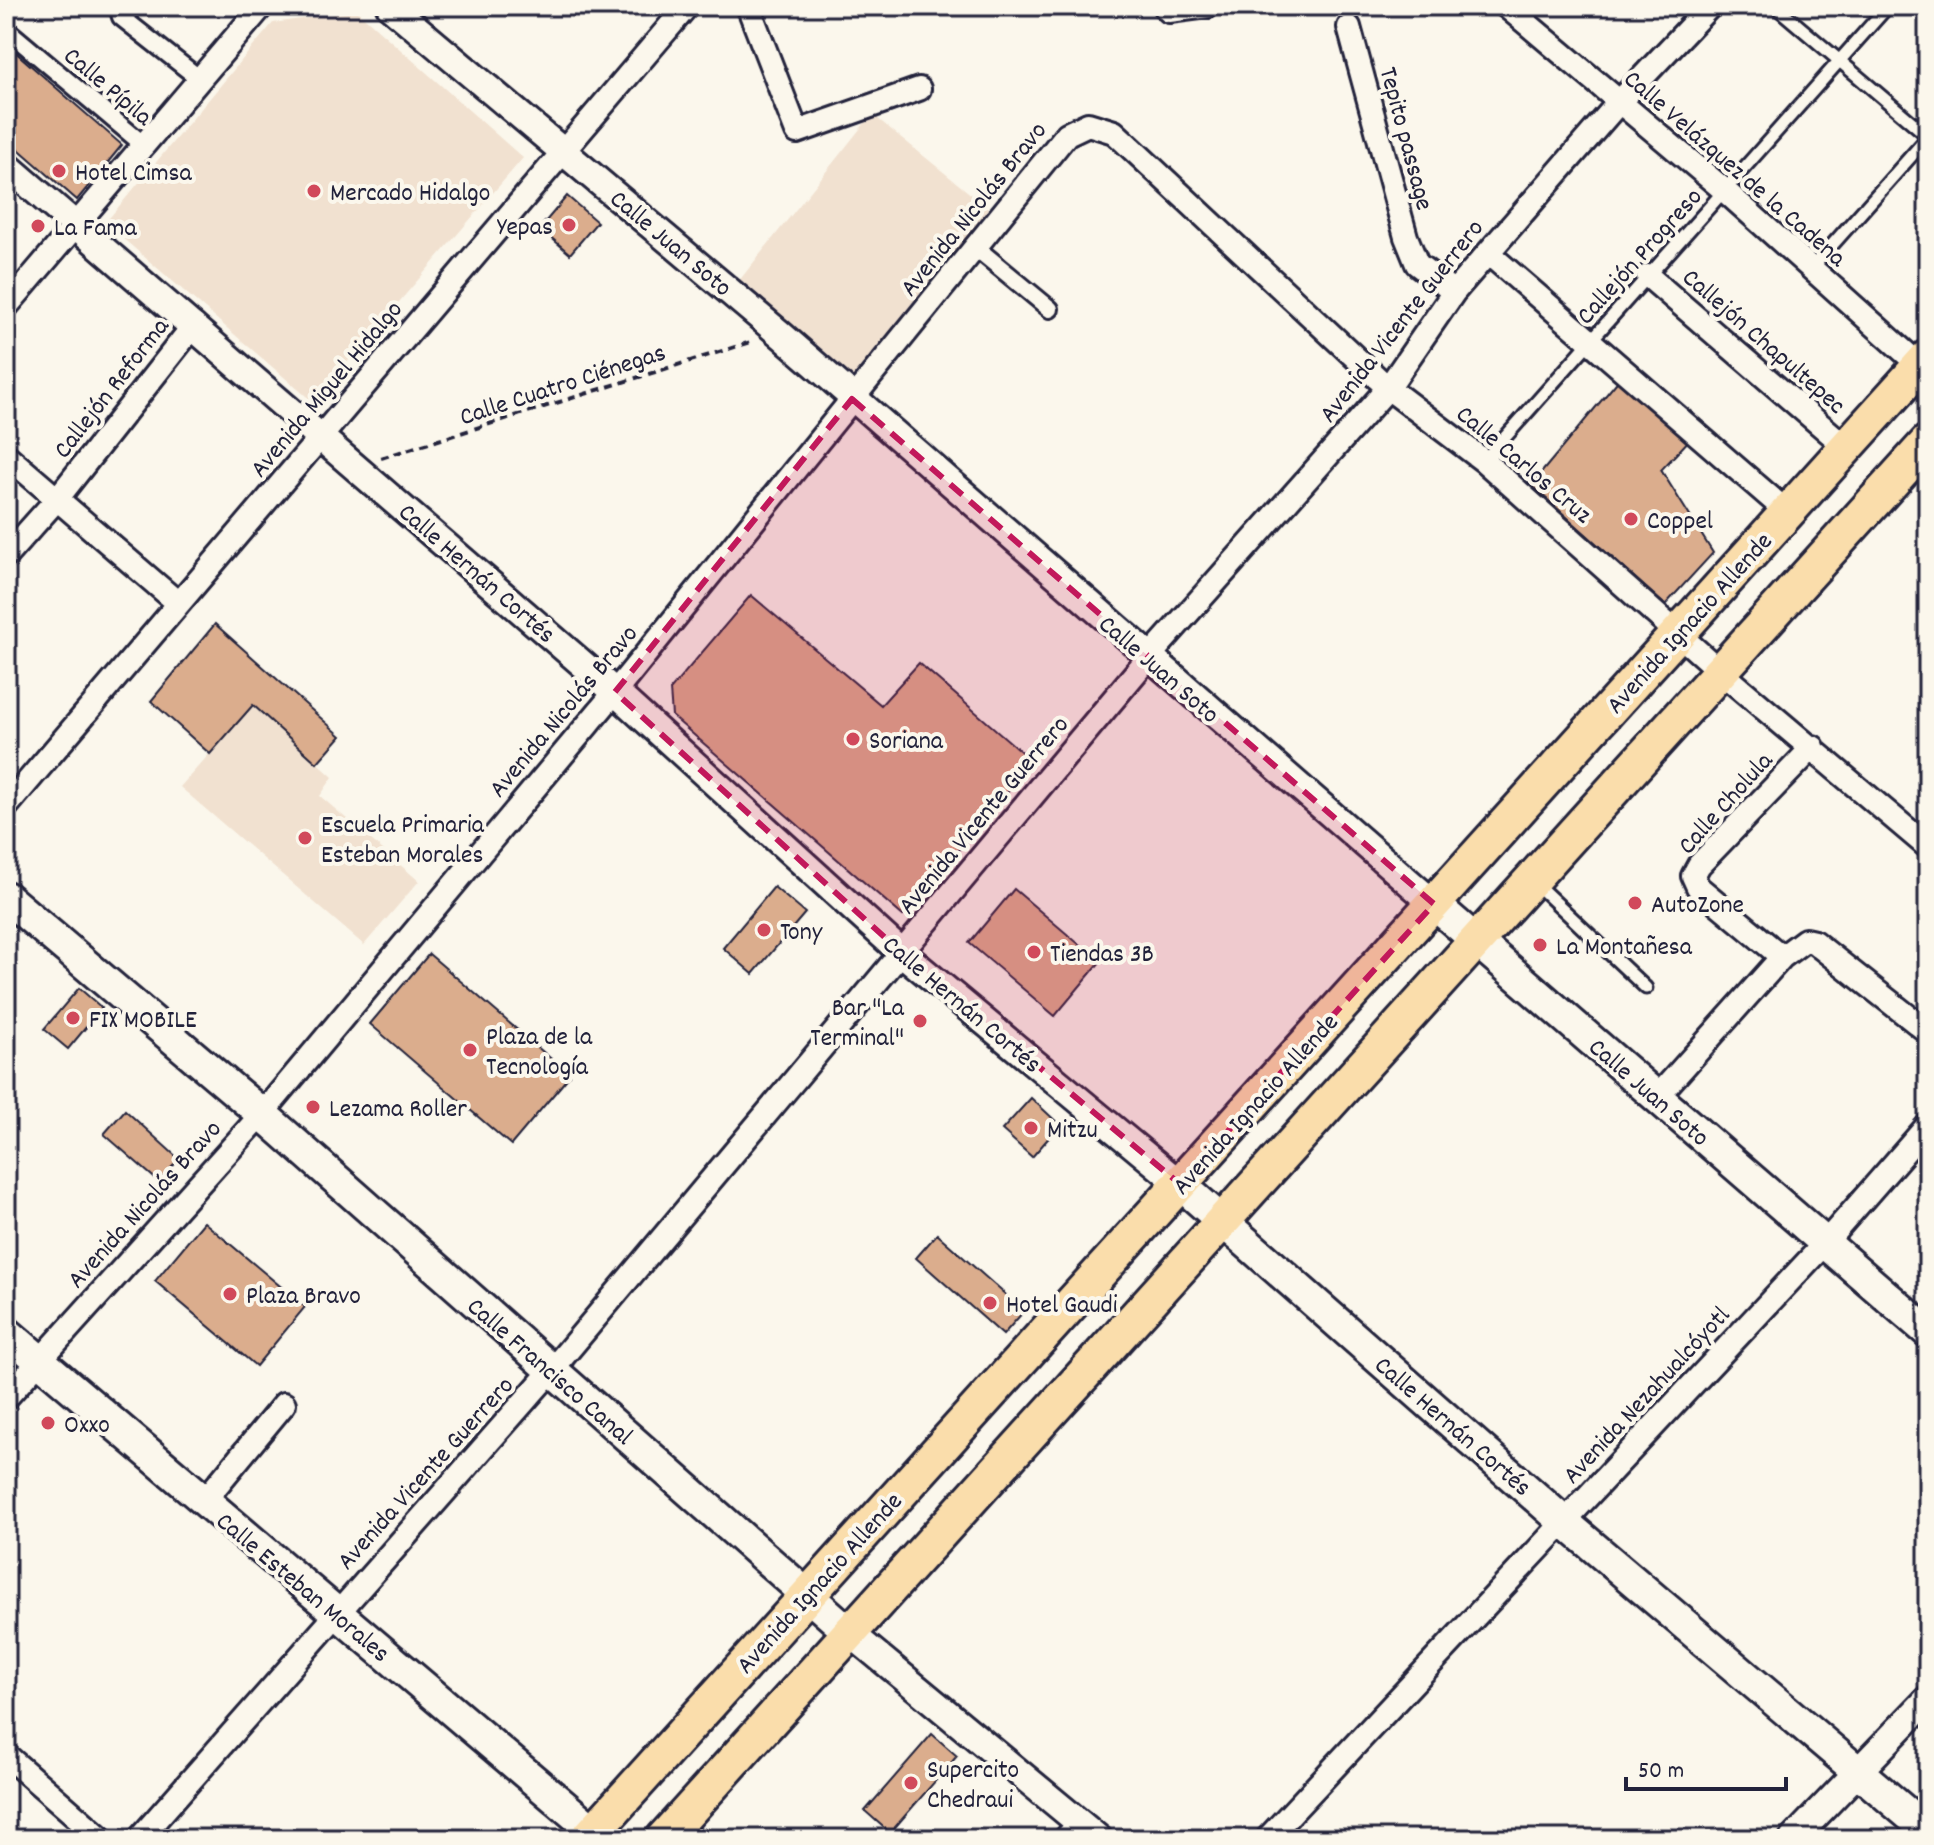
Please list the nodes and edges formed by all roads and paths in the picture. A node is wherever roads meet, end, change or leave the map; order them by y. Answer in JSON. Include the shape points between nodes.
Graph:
{"nodes":[{"id":1,"x":118,"y":6,"type":"edge"},
{"id":2,"x":262,"y":6,"type":"edge"},
{"id":3,"x":390,"y":6,"type":"edge"},
{"id":4,"x":687,"y":6,"type":"edge"},
{"id":5,"x":748,"y":6,"type":"edge"},
{"id":6,"x":1208,"y":6,"type":"edge"},
{"id":7,"x":1506,"y":6,"type":"edge"},
{"id":8,"x":1710,"y":6,"type":"edge"},
{"id":9,"x":1775,"y":6,"type":"edge"},
{"id":10,"x":1888,"y":6,"type":"edge"},
{"id":11,"x":1167,"y":8,"type":"edge"},
{"id":12,"x":1349,"y":27,"type":"dead end"},
{"id":13,"x":6,"y":29,"type":"edge"},
{"id":14,"x":1840,"y":61,"type":"junction"},
{"id":15,"x":201,"y":80,"type":"junction"},
{"id":16,"x":919,"y":89,"type":"dead end"},
{"id":17,"x":1620,"y":101,"type":"junction"},
{"id":18,"x":1088,"y":124,"type":"joint"},
{"id":19,"x":1928,"y":137,"type":"edge"},
{"id":20,"x":145,"y":146,"type":"junction"},
{"id":21,"x":564,"y":150,"type":"junction"},
{"id":22,"x":6,"y":165,"type":"edge"},
{"id":23,"x":1724,"y":190,"type":"junction"},
{"id":24,"x":78,"y":226,"type":"junction"},
{"id":25,"x":975,"y":247,"type":"junction"},
{"id":26,"x":1488,"y":253,"type":"junction"},
{"id":27,"x":1810,"y":270,"type":"junction"},
{"id":28,"x":1648,"y":276,"type":"junction"},
{"id":29,"x":1454,"y":292,"type":"junction"},
{"id":30,"x":6,"y":307,"type":"edge"},
{"id":31,"x":1050,"y":309,"type":"dead end"},
{"id":32,"x":194,"y":325,"type":"junction"},
{"id":33,"x":779,"y":333,"type":"junction"},
{"id":34,"x":1590,"y":342,"type":"junction"},
{"id":35,"x":1925,"y":365,"type":"edge"},
{"id":36,"x":1388,"y":388,"type":"junction"},
{"id":37,"x":852,"y":399,"type":"junction"},
{"id":38,"x":322,"y":436,"type":"junction"},
{"id":39,"x":1928,"y":442,"type":"edge"},
{"id":40,"x":1846,"y":447,"type":"junction"},
{"id":41,"x":6,"y":455,"type":"edge"},
{"id":42,"x":1484,"y":461,"type":"junction"},
{"id":43,"x":356,"y":466,"type":"junction"},
{"id":44,"x":57,"y":499,"type":"junction"},
{"id":45,"x":1786,"y":511,"type":"junction"},
{"id":46,"x":6,"y":556,"type":"edge"},
{"id":47,"x":178,"y":603,"type":"junction"},
{"id":48,"x":1678,"y":634,"type":"junction"},
{"id":49,"x":1148,"y":658,"type":"junction"},
{"id":50,"x":1722,"y":673,"type":"junction"},
{"id":51,"x":615,"y":692,"type":"junction"},
{"id":52,"x":1813,"y":747,"type":"junction"},
{"id":53,"x":6,"y":807,"type":"edge"},
{"id":54,"x":1928,"y":847,"type":"edge"},
{"id":55,"x":1532,"y":880,"type":"junction"},
{"id":56,"x":6,"y":897,"type":"edge"},
{"id":57,"x":1434,"y":904,"type":"junction"},
{"id":58,"x":1475,"y":941,"type":"junction"},
{"id":59,"x":902,"y":953,"type":"junction"},
{"id":60,"x":1782,"y":957,"type":"junction"},
{"id":61,"x":1646,"y":988,"type":"dead end"},
{"id":62,"x":1928,"y":1032,"type":"edge"},
{"id":63,"x":1657,"y":1097,"type":"junction"},
{"id":64,"x":262,"y":1114,"type":"junction"},
{"id":65,"x":1928,"y":1125,"type":"edge"},
{"id":66,"x":1180,"y":1184,"type":"junction"},
{"id":67,"x":1225,"y":1223,"type":"junction"},
{"id":68,"x":1825,"y":1243,"type":"junction"},
{"id":69,"x":6,"y":1332,"type":"edge"},
{"id":70,"x":1928,"y":1332,"type":"edge"},
{"id":71,"x":38,"y":1361,"type":"junction"},
{"id":72,"x":551,"y":1371,"type":"junction"},
{"id":73,"x":6,"y":1398,"type":"edge"},
{"id":74,"x":284,"y":1404,"type":"dead end"},
{"id":75,"x":204,"y":1501,"type":"junction"},
{"id":76,"x":1564,"y":1522,"type":"junction"},
{"id":77,"x":807,"y":1593,"type":"junction"},
{"id":78,"x":336,"y":1612,"type":"junction"},
{"id":79,"x":849,"y":1632,"type":"junction"},
{"id":80,"x":1928,"y":1699,"type":"edge"},
{"id":81,"x":6,"y":1755,"type":"edge"},
{"id":82,"x":1859,"y":1771,"type":"junction"},
{"id":83,"x":1928,"y":1831,"type":"edge"},
{"id":84,"x":1082,"y":1833,"type":"edge"},
{"id":85,"x":595,"y":1836,"type":"edge"},
{"id":86,"x":102,"y":1839,"type":"edge"},
{"id":87,"x":139,"y":1839,"type":"edge"},
{"id":88,"x":663,"y":1839,"type":"edge"},
{"id":89,"x":1267,"y":1839,"type":"edge"},
{"id":90,"x":1793,"y":1839,"type":"edge"}],
"edges":[{"from":1,"to":15,"type":"street","via":[[121,17]]},
{"from":2,"to":15,"type":"street"},
{"from":3,"to":21,"type":"street","name":"Calle Juan Soto"},
{"from":4,"to":21,"type":"street","name":"Avenida Miguel Hidalgo"},
{"from":5,"to":16,"type":"street","via":[[797,132]]},
{"from":6,"to":11,"type":"street"},
{"from":7,"to":17,"type":"street","name":"Calle Velázquez de la Cadena"},
{"from":8,"to":17,"type":"street","name":"Avenida Vicente Guerrero"},
{"from":9,"to":14,"type":"lane"},
{"from":10,"to":14,"type":"lane","name":"Callejón Progreso"},
{"from":12,"to":29,"type":"street","name":"Tepito passage","via":[[1411,251],[1417,264]]},
{"from":13,"to":20,"type":"street","name":"Calle Pípila"},
{"from":14,"to":19,"type":"lane"},
{"from":14,"to":23,"type":"lane","name":"Callejón Progreso"},
{"from":15,"to":20,"type":"street"},
{"from":17,"to":23,"type":"street","name":"Calle Velázquez de la Cadena"},
{"from":17,"to":26,"type":"street","name":"Avenida Vicente Guerrero"},
{"from":18,"to":25,"type":"street","name":"Avenida Nicolás Bravo","via":[[1067,134]]},
{"from":18,"to":36,"type":"street","name":"Calle Carlos Cruz","via":[[1114,132]]},
{"from":19,"to":27,"type":"lane"},
{"from":20,"to":24,"type":"street"},
{"from":21,"to":33,"type":"street","name":"Calle Juan Soto"},
{"from":21,"to":38,"type":"street","name":"Avenida Miguel Hidalgo"},
{"from":22,"to":24,"type":"street","name":"Calle Hernán Cortés"},
{"from":23,"to":27,"type":"street","name":"Calle Velázquez de la Cadena"},
{"from":23,"to":28,"type":"lane","name":"Callejón Progreso"},
{"from":24,"to":30,"type":"street"},
{"from":24,"to":32,"type":"street","name":"Calle Hernán Cortés"},
{"from":25,"to":31,"type":"street"},
{"from":25,"to":37,"type":"street","name":"Avenida Nicolás Bravo"},
{"from":26,"to":29,"type":"street","name":"Avenida Vicente Guerrero"},
{"from":26,"to":34,"type":"street"},
{"from":27,"to":35,"type":"street","name":"Calle Velázquez de la Cadena"},
{"from":28,"to":34,"type":"lane","name":"Callejón Progreso"},
{"from":28,"to":40,"type":"street","name":"Callejón Chapultepec"},
{"from":29,"to":36,"type":"street","name":"Avenida Vicente Guerrero"},
{"from":32,"to":38,"type":"street","name":"Calle Hernán Cortés"},
{"from":32,"to":44,"type":"street","name":"Callejón Reforma"},
{"from":33,"to":37,"type":"street","name":"Calle Juan Soto"},
{"from":33,"to":43,"type":"path","name":"Calle Cuatro Ciénegas"},
{"from":34,"to":42,"type":"lane","name":"Callejón Progreso"},
{"from":34,"to":45,"type":"street"},
{"from":35,"to":40,"type":"main road","name":"Avenida Ignacio Allende"},
{"from":36,"to":42,"type":"street","name":"Calle Carlos Cruz"},
{"from":36,"to":49,"type":"street","name":"Avenida Vicente Guerrero"},
{"from":37,"to":49,"type":"street","name":"Calle Juan Soto"},
{"from":37,"to":51,"type":"street","name":"Avenida Nicolás Bravo"},
{"from":38,"to":43,"type":"street","name":"Calle Hernán Cortés"},
{"from":38,"to":47,"type":"street","name":"Avenida Miguel Hidalgo"},
{"from":39,"to":50,"type":"main road"},
{"from":40,"to":45,"type":"main road","name":"Avenida Ignacio Allende"},
{"from":41,"to":44,"type":"street"},
{"from":42,"to":48,"type":"street","name":"Calle Carlos Cruz"},
{"from":43,"to":51,"type":"street","name":"Calle Hernán Cortés"},
{"from":44,"to":46,"type":"street","name":"Callejón Reforma"},
{"from":44,"to":47,"type":"street"},
{"from":45,"to":48,"type":"main road","name":"Avenida Ignacio Allende"},
{"from":47,"to":53,"type":"street","name":"Avenida Miguel Hidalgo"},
{"from":48,"to":50,"type":"street","name":"Calle Carlos Cruz"},
{"from":48,"to":57,"type":"main road","name":"Avenida Ignacio Allende"},
{"from":49,"to":57,"type":"street","name":"Calle Juan Soto"},
{"from":49,"to":59,"type":"street","name":"Avenida Vicente Guerrero"},
{"from":50,"to":52,"type":"street","name":"Calle Carlos Cruz"},
{"from":50,"to":55,"type":"main road"},
{"from":51,"to":59,"type":"street","name":"Calle Hernán Cortés"},
{"from":51,"to":64,"type":"street","name":"Avenida Nicolás Bravo"},
{"from":52,"to":54,"type":"street","name":"Calle Carlos Cruz"},
{"from":52,"to":60,"type":"street","name":"Calle Cholula","via":[[1693,876],[1698,887]]},
{"from":55,"to":58,"type":"main road"},
{"from":55,"to":61,"type":"lane"},
{"from":56,"to":64,"type":"main road","name":"Calle Francisco Canal"},
{"from":57,"to":58,"type":"main road","name":"Calle Juan Soto"},
{"from":57,"to":66,"type":"main road","name":"Avenida Ignacio Allende"},
{"from":58,"to":63,"type":"main road","name":"Calle Juan Soto"},
{"from":58,"to":67,"type":"main road"},
{"from":59,"to":66,"type":"street","name":"Calle Hernán Cortés"},
{"from":59,"to":72,"type":"street","name":"Avenida Vicente Guerrero"},
{"from":60,"to":62,"type":"street","via":[[1805,940],[1814,942]]},
{"from":60,"to":63,"type":"street"},
{"from":63,"to":68,"type":"main road","name":"Calle Juan Soto"},
{"from":64,"to":71,"type":"street","name":"Avenida Nicolás Bravo"},
{"from":64,"to":72,"type":"main road","name":"Calle Francisco Canal"},
{"from":65,"to":68,"type":"street","name":"Avenida Nezahualcóyotl"},
{"from":66,"to":67,"type":"main road","name":"Calle Hernán Cortés"},
{"from":66,"to":77,"type":"main road","name":"Avenida Ignacio Allende"},
{"from":67,"to":76,"type":"main road","name":"Calle Hernán Cortés"},
{"from":67,"to":79,"type":"main road"},
{"from":68,"to":70,"type":"main road","name":"Calle Juan Soto"},
{"from":68,"to":76,"type":"street","name":"Avenida Nezahualcóyotl"},
{"from":69,"to":71,"type":"main road","name":"Calle Esteban Morales"},
{"from":71,"to":73,"type":"street","name":"Avenida Nicolás Bravo"},
{"from":71,"to":75,"type":"main road","name":"Calle Esteban Morales"},
{"from":72,"to":77,"type":"main road","name":"Calle Francisco Canal"},
{"from":72,"to":78,"type":"street","name":"Avenida Vicente Guerrero"},
{"from":74,"to":75,"type":"street"},
{"from":75,"to":78,"type":"main road","name":"Calle Esteban Morales"},
{"from":76,"to":82,"type":"main road","name":"Calle Hernán Cortés"},
{"from":76,"to":89,"type":"street","name":"Avenida Nezahualcóyotl"},
{"from":77,"to":79,"type":"main road","name":"Calle Francisco Canal"},
{"from":77,"to":85,"type":"main road","name":"Avenida Ignacio Allende"},
{"from":78,"to":85,"type":"main road","name":"Calle Esteban Morales"},
{"from":78,"to":87,"type":"street","name":"Avenida Vicente Guerrero"},
{"from":79,"to":84,"type":"street","name":"Calle Francisco Canal"},
{"from":79,"to":88,"type":"main road"},
{"from":80,"to":82,"type":"street"},
{"from":81,"to":86,"type":"street"},
{"from":82,"to":83,"type":"main road","name":"Calle Hernán Cortés"},
{"from":82,"to":90,"type":"street"}]}
